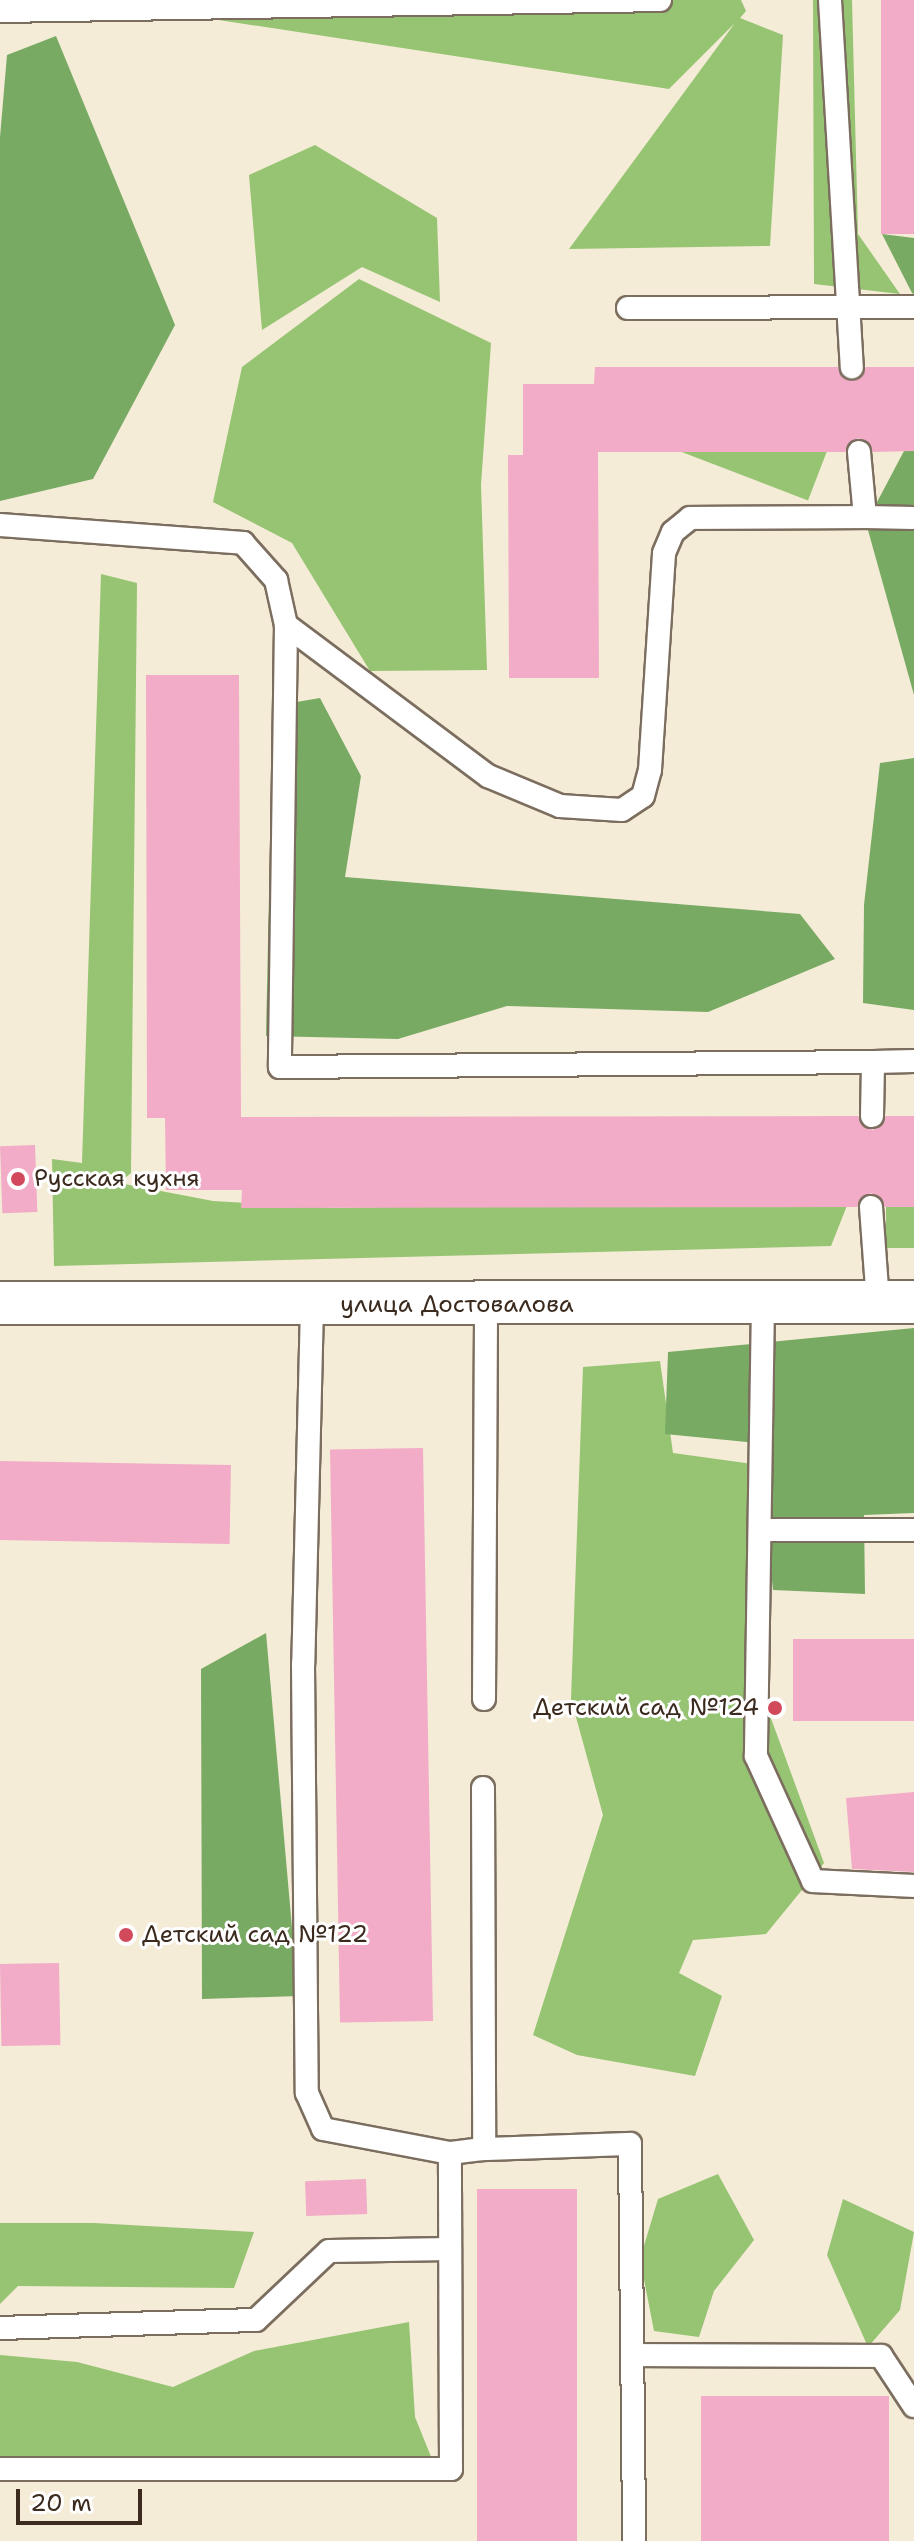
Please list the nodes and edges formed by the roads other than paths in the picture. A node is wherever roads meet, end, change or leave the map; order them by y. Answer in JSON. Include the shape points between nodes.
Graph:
{"nodes":[{"id":1,"x":660,"y":0,"type":"edge"},
{"id":2,"x":830,"y":0,"type":"edge"},
{"id":3,"x":0,"y":11,"type":"edge"},
{"id":4,"x":852,"y":304,"type":"junction"},
{"id":5,"x":914,"y":307,"type":"edge"},
{"id":6,"x":628,"y":308,"type":"dead end"},
{"id":7,"x":852,"y":367,"type":"dead end"},
{"id":8,"x":859,"y":452,"type":"dead end"},
{"id":9,"x":865,"y":517,"type":"junction"},
{"id":10,"x":914,"y":518,"type":"edge"},
{"id":11,"x":0,"y":525,"type":"edge"},
{"id":12,"x":286,"y":625,"type":"junction"},
{"id":13,"x":914,"y":1061,"type":"edge"},
{"id":14,"x":873,"y":1062,"type":"junction"},
{"id":15,"x":872,"y":1116,"type":"dead end"},
{"id":16,"x":871,"y":1207,"type":"dead end"},
{"id":17,"x":0,"y":1303,"type":"edge"},
{"id":18,"x":763,"y":1303,"type":"junction"},
{"id":19,"x":896,"y":1303,"type":"edge"},
{"id":20,"x":312,"y":1306,"type":"junction"},
{"id":21,"x":486,"y":1307,"type":"junction"},
{"id":22,"x":760,"y":1530,"type":"junction"},
{"id":23,"x":914,"y":1530,"type":"edge"},
{"id":24,"x":484,"y":1699,"type":"dead end"},
{"id":25,"x":483,"y":1788,"type":"dead end"},
{"id":26,"x":914,"y":1886,"type":"edge"},
{"id":27,"x":484,"y":2149,"type":"junction"},
{"id":28,"x":450,"y":2153,"type":"junction"},
{"id":29,"x":450,"y":2249,"type":"junction"},
{"id":30,"x":0,"y":2328,"type":"edge"},
{"id":31,"x":632,"y":2355,"type":"junction"},
{"id":32,"x":914,"y":2406,"type":"edge"},
{"id":33,"x":0,"y":2469,"type":"edge"},
{"id":34,"x":634,"y":2541,"type":"edge"}],
"edges":[{"from":1,"to":3,"type":"lane"},
{"from":2,"to":4,"type":"lane"},
{"from":4,"to":5,"type":"lane"},
{"from":4,"to":6,"type":"lane"},
{"from":4,"to":7,"type":"lane"},
{"from":8,"to":9,"type":"lane"},
{"from":9,"to":10,"type":"lane"},
{"from":9,"to":12,"type":"lane","via":[[690,518],[673,532],[664,553],[650,770],[643,796],[622,810],[560,806],[488,776]]},
{"from":11,"to":12,"type":"lane","via":[[243,543],[276,580]]},
{"from":12,"to":14,"type":"lane","via":[[280,1067]]},
{"from":13,"to":14,"type":"lane"},
{"from":14,"to":15,"type":"lane"},
{"from":16,"to":19,"type":"lane"},
{"from":17,"to":20,"type":"street","name":"улица Достовалова"},
{"from":18,"to":19,"type":"street","name":"улица Достовалова"},
{"from":18,"to":21,"type":"street","name":"улица Достовалова"},
{"from":18,"to":22,"type":"lane"},
{"from":20,"to":21,"type":"street","name":"улица Достовалова"},
{"from":20,"to":28,"type":"lane","via":[[303,1664],[307,2093],[323,2129]]},
{"from":21,"to":24,"type":"lane"},
{"from":22,"to":23,"type":"lane"},
{"from":22,"to":26,"type":"lane","via":[[756,1756],[813,1881]]},
{"from":25,"to":27,"type":"lane"},
{"from":27,"to":28,"type":"lane"},
{"from":27,"to":31,"type":"lane","via":[[630,2144]]},
{"from":28,"to":29,"type":"lane"},
{"from":29,"to":30,"type":"lane","via":[[329,2251],[256,2320]]},
{"from":29,"to":33,"type":"lane","via":[[451,2469]]},
{"from":31,"to":32,"type":"lane","via":[[881,2356]]},
{"from":31,"to":34,"type":"lane"}]}
